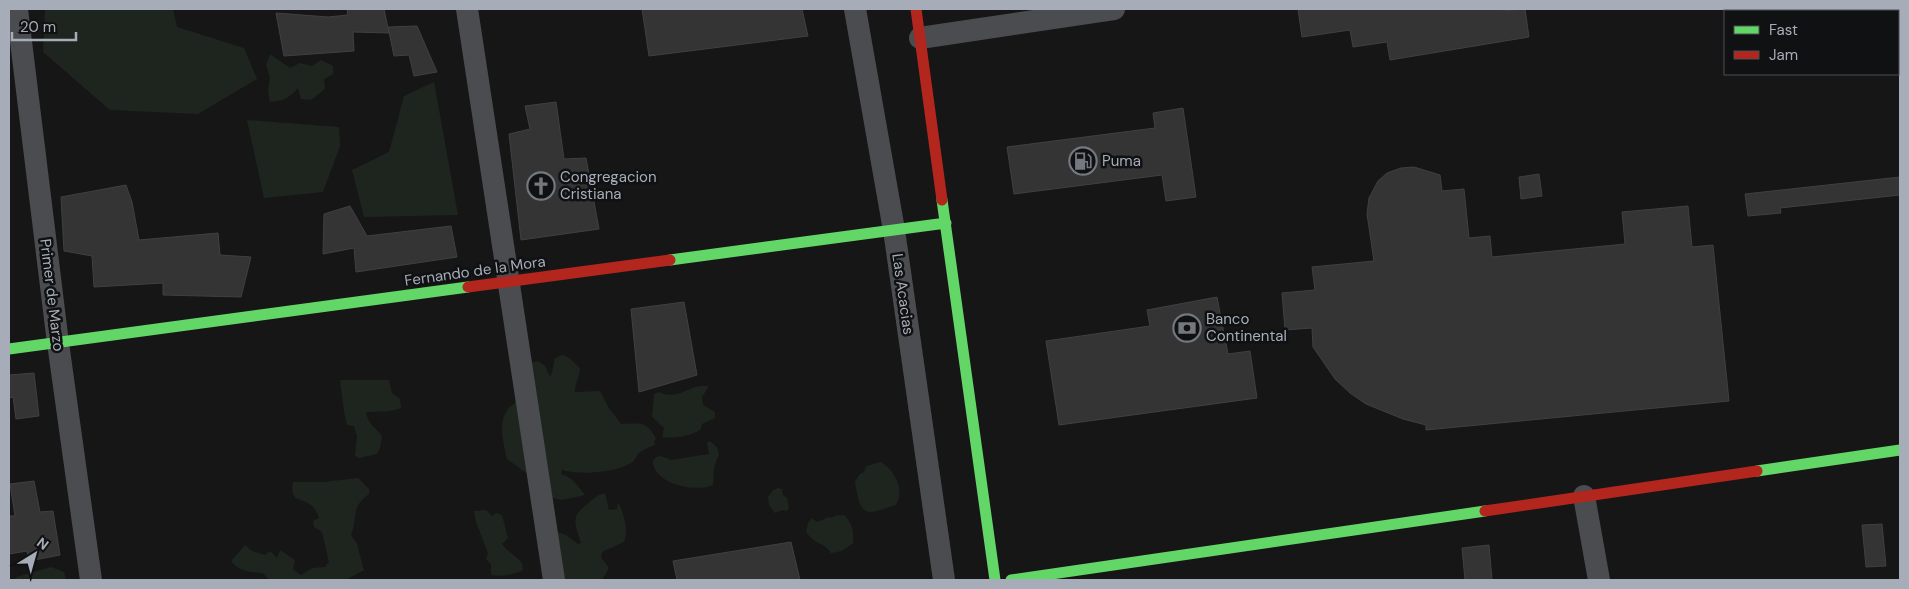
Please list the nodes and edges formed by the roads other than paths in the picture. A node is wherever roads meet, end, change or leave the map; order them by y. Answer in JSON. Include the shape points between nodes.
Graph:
{"nodes":[{"id":1,"x":17,"y":9,"type":"edge"},
{"id":2,"x":467,"y":9,"type":"edge"},
{"id":3,"x":855,"y":9,"type":"edge"},
{"id":4,"x":916,"y":9,"type":"edge"},
{"id":5,"x":1114,"y":9,"type":"edge"},
{"id":6,"x":920,"y":38,"type":"junction"},
{"id":7,"x":946,"y":223,"type":"junction"},
{"id":8,"x":894,"y":230,"type":"junction"},
{"id":9,"x":510,"y":282,"type":"junction"},
{"id":10,"x":58,"y":343,"type":"junction"},
{"id":11,"x":9,"y":349,"type":"edge"},
{"id":12,"x":1900,"y":450,"type":"edge"},
{"id":13,"x":1584,"y":496,"type":"junction"},
{"id":14,"x":91,"y":580,"type":"edge"},
{"id":15,"x":554,"y":580,"type":"edge"},
{"id":16,"x":944,"y":580,"type":"edge"},
{"id":17,"x":994,"y":580,"type":"edge"},
{"id":18,"x":1011,"y":580,"type":"edge"},
{"id":19,"x":1598,"y":580,"type":"edge"}],
"edges":[{"from":1,"to":10,"type":"street","name":"Primer de Marzo"},
{"from":2,"to":9,"type":"street"},
{"from":3,"to":8,"type":"street","name":"Las Acacias"},
{"from":4,"to":6,"type":"main road"},
{"from":5,"to":6,"type":"street"},
{"from":6,"to":7,"type":"main road"},
{"from":7,"to":8,"type":"main road","name":"Fernando de la Mora"},
{"from":7,"to":17,"type":"main road"},
{"from":8,"to":9,"type":"main road","name":"Fernando de la Mora"},
{"from":8,"to":16,"type":"street","name":"Las Acacias"},
{"from":9,"to":10,"type":"main road","name":"Fernando de la Mora"},
{"from":9,"to":15,"type":"street"},
{"from":10,"to":11,"type":"main road","name":"Fernando de la Mora"},
{"from":10,"to":14,"type":"street","name":"Primer de Marzo"},
{"from":12,"to":13,"type":"main road"},
{"from":13,"to":18,"type":"main road"},
{"from":13,"to":19,"type":"street"}]}
